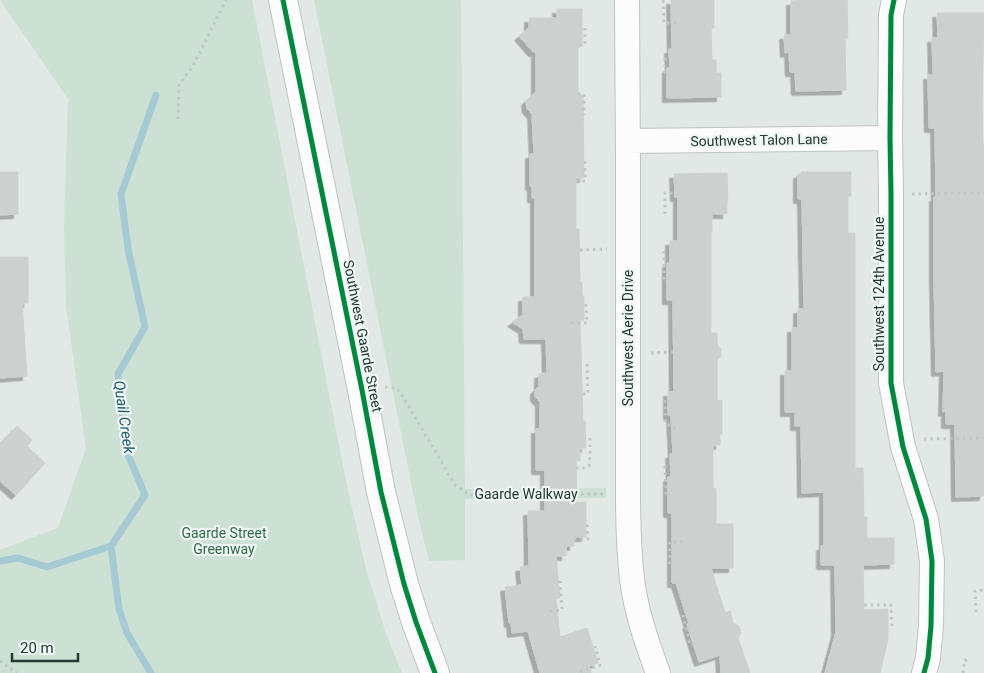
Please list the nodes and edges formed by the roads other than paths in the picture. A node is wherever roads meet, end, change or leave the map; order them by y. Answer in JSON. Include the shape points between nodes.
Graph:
{"nodes":[{"id":1,"x":283,"y":0,"type":"edge"},
{"id":2,"x":627,"y":0,"type":"edge"},
{"id":3,"x":894,"y":0,"type":"edge"},
{"id":4,"x":890,"y":138,"type":"junction"},
{"id":5,"x":628,"y":141,"type":"junction"},
{"id":6,"x":435,"y":673,"type":"edge"},
{"id":7,"x":658,"y":673,"type":"edge"},
{"id":8,"x":924,"y":673,"type":"edge"}],
"edges":[{"from":1,"to":6,"type":"main road","name":"Southwest Gaarde Street","via":[[381,492],[404,584]]},
{"from":2,"to":5,"type":"street","name":"Southwest Aerie Drive"},
{"from":3,"to":4,"type":"street","name":"Southwest 124th Avenue","via":[[891,15]]},
{"from":4,"to":5,"type":"street","name":"Southwest Talon Lane"},
{"from":4,"to":8,"type":"street","name":"Southwest 124th Avenue","via":[[891,383],[901,439],[926,519],[932,561],[932,619]]},
{"from":5,"to":7,"type":"street","name":"Southwest Aerie Drive","via":[[629,545],[632,580],[643,629]]}]}
